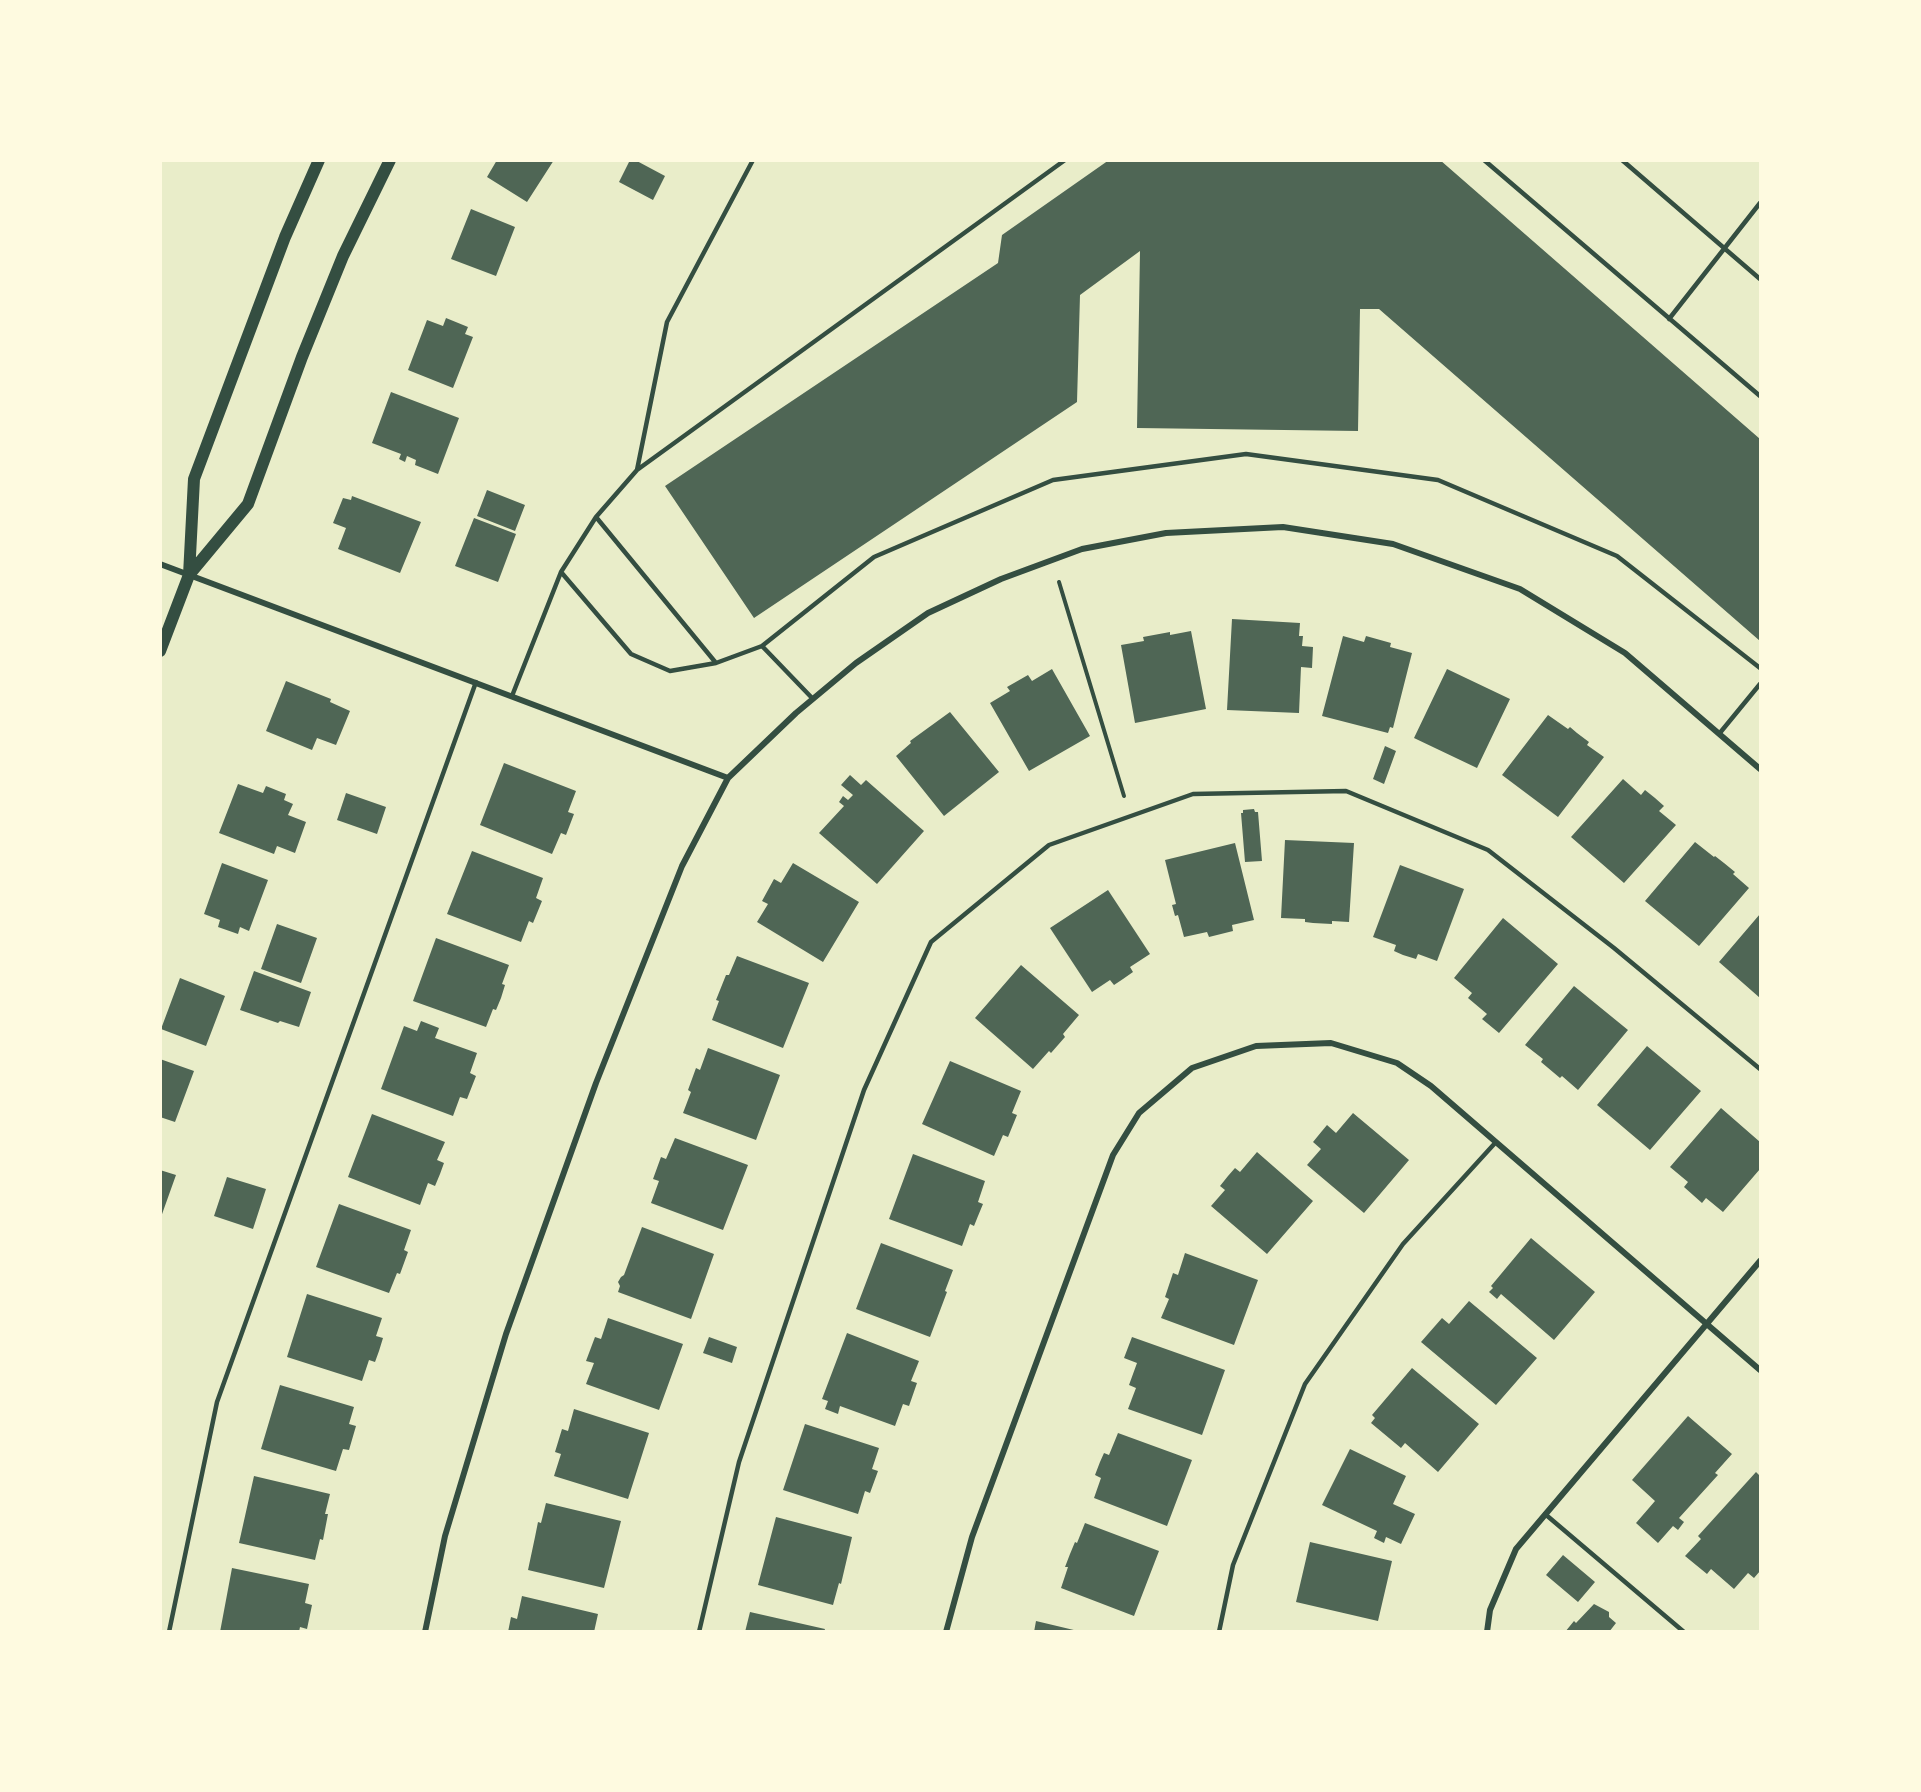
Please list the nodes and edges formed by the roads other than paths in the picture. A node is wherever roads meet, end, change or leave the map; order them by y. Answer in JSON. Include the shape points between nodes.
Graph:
{"nodes":[{"id":1,"x":319,"y":160,"type":"edge"},
{"id":2,"x":390,"y":160,"type":"edge"},
{"id":3,"x":753,"y":160,"type":"edge"},
{"id":4,"x":1065,"y":160,"type":"edge"},
{"id":5,"x":1484,"y":160,"type":"edge"},
{"id":6,"x":1622,"y":160,"type":"edge"},
{"id":7,"x":1761,"y":203,"type":"edge"},
{"id":8,"x":1724,"y":249,"type":"junction"},
{"id":9,"x":1761,"y":279,"type":"edge"},
{"id":10,"x":1669,"y":319,"type":"junction"},
{"id":11,"x":1761,"y":396,"type":"edge"},
{"id":12,"x":637,"y":470,"type":"junction"},
{"id":13,"x":596,"y":517,"type":"junction"},
{"id":14,"x":160,"y":564,"type":"edge"},
{"id":15,"x":561,"y":572,"type":"junction"},
{"id":16,"x":189,"y":575,"type":"junction"},
{"id":17,"x":762,"y":646,"type":"junction"},
{"id":18,"x":160,"y":651,"type":"edge"},
{"id":19,"x":716,"y":663,"type":"junction"},
{"id":20,"x":1761,"y":668,"type":"edge"},
{"id":21,"x":476,"y":682,"type":"junction"},
{"id":22,"x":1761,"y":684,"type":"edge"},
{"id":23,"x":512,"y":696,"type":"junction"},
{"id":24,"x":813,"y":699,"type":"junction"},
{"id":25,"x":1719,"y":734,"type":"junction"},
{"id":26,"x":1761,"y":769,"type":"edge"},
{"id":27,"x":728,"y":778,"type":"junction"},
{"id":28,"x":1761,"y":1069,"type":"edge"},
{"id":29,"x":1496,"y":1142,"type":"junction"},
{"id":30,"x":1761,"y":1261,"type":"edge"},
{"id":31,"x":1706,"y":1323,"type":"junction"},
{"id":32,"x":1761,"y":1370,"type":"edge"},
{"id":33,"x":1545,"y":1514,"type":"junction"},
{"id":34,"x":169,"y":1632,"type":"edge"},
{"id":35,"x":425,"y":1632,"type":"edge"},
{"id":36,"x":699,"y":1632,"type":"edge"},
{"id":37,"x":946,"y":1632,"type":"edge"},
{"id":38,"x":1219,"y":1632,"type":"edge"},
{"id":39,"x":1487,"y":1632,"type":"edge"},
{"id":40,"x":1684,"y":1632,"type":"edge"}],
"edges":[{"from":1,"to":16,"type":"main road","via":[[285,237],[194,479]]},
{"from":2,"to":16,"type":"main road","via":[[339,266],[248,504]]},
{"from":3,"to":12,"type":"lane","via":[[667,322]]},
{"from":4,"to":12,"type":"lane"},
{"from":5,"to":10,"type":"lane"},
{"from":6,"to":8,"type":"lane"},
{"from":7,"to":8,"type":"lane"},
{"from":8,"to":9,"type":"lane"},
{"from":8,"to":10,"type":"lane"},
{"from":10,"to":11,"type":"lane"},
{"from":12,"to":13,"type":"lane"},
{"from":13,"to":15,"type":"lane"},
{"from":13,"to":19,"type":"lane"},
{"from":14,"to":16,"type":"street"},
{"from":15,"to":19,"type":"lane","via":[[631,654],[670,671]]},
{"from":15,"to":23,"type":"lane"},
{"from":16,"to":18,"type":"main road"},
{"from":16,"to":21,"type":"street"},
{"from":17,"to":19,"type":"lane"},
{"from":17,"to":20,"type":"lane","via":[[874,557],[1053,480],[1245,454],[1438,480],[1617,556]]},
{"from":17,"to":24,"type":"lane"},
{"from":21,"to":23,"type":"street"},
{"from":21,"to":34,"type":"lane","via":[[217,1402]]},
{"from":22,"to":25,"type":"lane"},
{"from":23,"to":27,"type":"street"},
{"from":24,"to":25,"type":"street","via":[[856,663],[928,613],[1001,579],[1082,549],[1166,533],[1283,527],[1393,544],[1520,590],[1625,653]]},
{"from":24,"to":27,"type":"street"},
{"from":25,"to":26,"type":"street"},
{"from":27,"to":35,"type":"street","via":[[678,877],[596,1083],[506,1334],[445,1536]]},
{"from":28,"to":36,"type":"lane","via":[[1488,850],[1346,791],[1193,794],[1049,845],[931,942],[864,1090],[739,1462]]},
{"from":29,"to":31,"type":"street"},
{"from":29,"to":37,"type":"street","via":[[1431,1086],[1397,1064],[1331,1043],[1256,1046],[1192,1068],[1139,1113],[1113,1155],[972,1537]]},
{"from":29,"to":38,"type":"lane","via":[[1403,1244],[1305,1384],[1233,1565]]},
{"from":30,"to":31,"type":"street"},
{"from":31,"to":32,"type":"street"},
{"from":31,"to":33,"type":"street"},
{"from":33,"to":39,"type":"street","via":[[1516,1549],[1490,1610]]},
{"from":33,"to":40,"type":"lane"}]}
